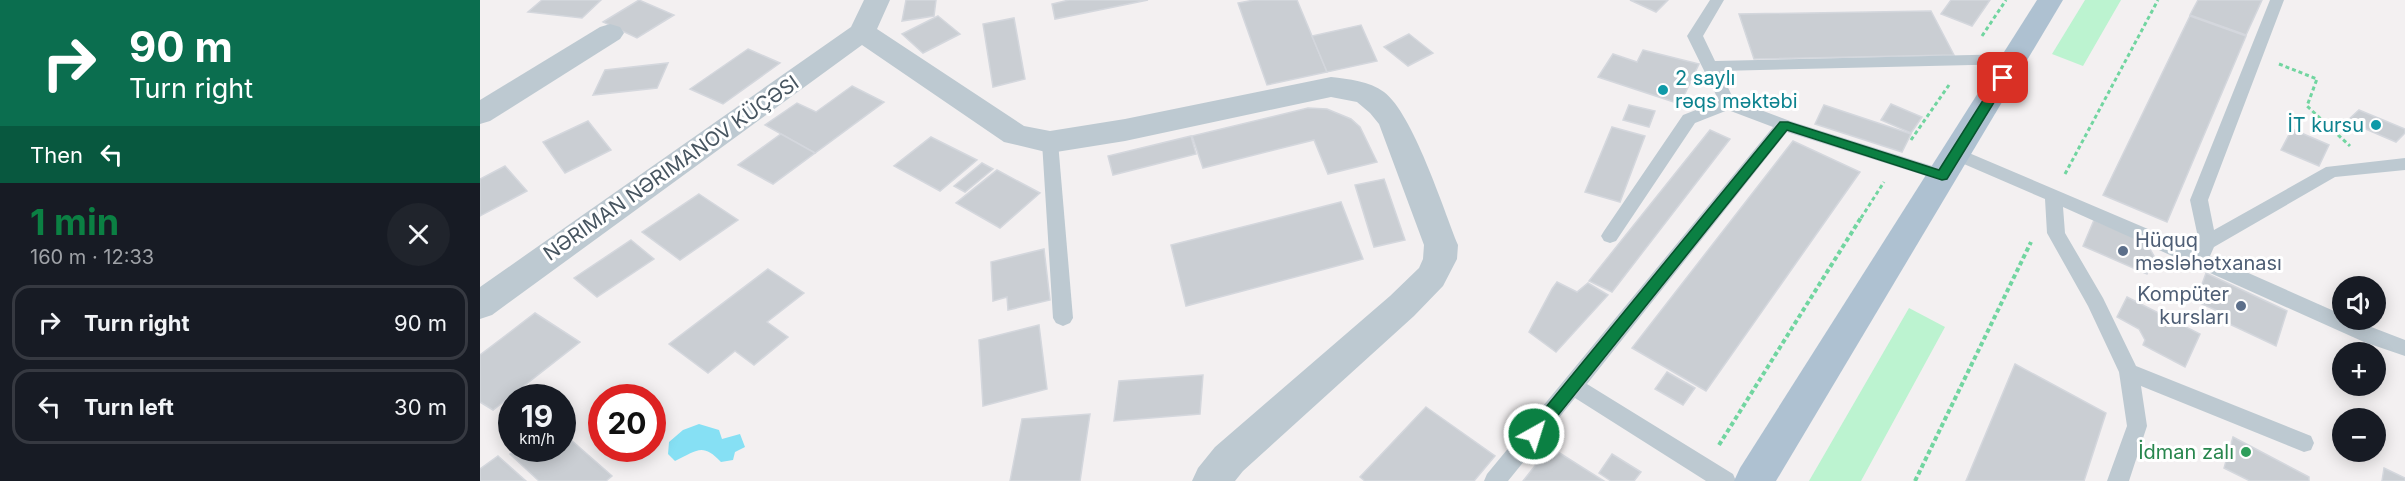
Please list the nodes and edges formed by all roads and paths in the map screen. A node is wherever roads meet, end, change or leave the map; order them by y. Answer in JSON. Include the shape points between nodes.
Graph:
{"nodes":[{"id":1,"x":877,"y":0,"type":"edge"},
{"id":2,"x":1717,"y":0,"type":"edge"},
{"id":3,"x":2006,"y":0,"type":"edge"},
{"id":4,"x":2050,"y":0,"type":"edge"},
{"id":5,"x":2158,"y":0,"type":"edge"},
{"id":6,"x":2277,"y":0,"type":"edge"},
{"id":7,"x":862,"y":32,"type":"junction"},
{"id":8,"x":610,"y":33,"type":"dead end"},
{"id":9,"x":2256,"y":55,"type":"junction"},
{"id":10,"x":2015,"y":59,"type":"junction"},
{"id":11,"x":1965,"y":61,"type":"junction"},
{"id":12,"x":1709,"y":66,"type":"junction"},
{"id":13,"x":1728,"y":104,"type":"junction"},
{"id":14,"x":480,"y":114,"type":"edge"},
{"id":15,"x":1784,"y":125,"type":"junction"},
{"id":16,"x":1050,"y":142,"type":"junction"},
{"id":17,"x":1898,"y":161,"type":"junction"},
{"id":18,"x":1949,"y":164,"type":"junction"},
{"id":19,"x":2405,"y":164,"type":"edge"},
{"id":20,"x":2375,"y":167,"type":"junction"},
{"id":21,"x":2053,"y":196,"type":"junction"},
{"id":22,"x":1610,"y":236,"type":"dead end"},
{"id":23,"x":2208,"y":242,"type":"junction"},
{"id":24,"x":2199,"y":259,"type":"junction"},
{"id":25,"x":480,"y":304,"type":"edge"},
{"id":26,"x":1063,"y":318,"type":"dead end"},
{"id":27,"x":2405,"y":348,"type":"edge"},
{"id":28,"x":2129,"y":372,"type":"junction"},
{"id":29,"x":1573,"y":386,"type":"junction"},
{"id":30,"x":2304,"y":443,"type":"dead end"},
{"id":31,"x":1705,"y":469,"type":"junction"},
{"id":32,"x":1212,"y":481,"type":"edge"},
{"id":33,"x":1495,"y":481,"type":"edge"},
{"id":34,"x":1725,"y":481,"type":"edge"},
{"id":35,"x":1754,"y":481,"type":"edge"},
{"id":36,"x":1915,"y":481,"type":"edge"},
{"id":37,"x":2118,"y":481,"type":"edge"}],
"edges":[{"from":1,"to":7,"type":"street","name":"NƏRIMAN NƏRIMANOV KÜÇƏSI"},
{"from":2,"to":12,"type":"lane","via":[[1695,36]]},
{"from":3,"to":11,"type":"path"},
{"from":4,"to":10,"type":"main road"},
{"from":5,"to":21,"type":"path"},
{"from":6,"to":9,"type":"lane"},
{"from":7,"to":16,"type":"street","via":[[1015,135]]},
{"from":7,"to":25,"type":"street","name":"NƏRIMAN NƏRIMANOV KÜÇƏSI"},
{"from":8,"to":14,"type":"street"},
{"from":9,"to":20,"type":"path","via":[[2317,79],[2307,106]]},
{"from":9,"to":23,"type":"lane","via":[[2199,200]]},
{"from":10,"to":11,"type":"lane"},
{"from":10,"to":18,"type":"main road"},
{"from":11,"to":12,"type":"lane"},
{"from":11,"to":17,"type":"path"},
{"from":12,"to":13,"type":"lane"},
{"from":13,"to":15,"type":"lane"},
{"from":13,"to":22,"type":"lane","via":[[1689,119]]},
{"from":15,"to":17,"type":"lane"},
{"from":15,"to":29,"type":"lane"},
{"from":16,"to":26,"type":"lane"},
{"from":16,"to":32,"type":"street","via":[[1331,87],[1359,91],[1373,98],[1393,122],[1441,245],[1440,259],[1431,277],[1229,459]]},
{"from":17,"to":18,"type":"lane"},
{"from":17,"to":31,"type":"path"},
{"from":18,"to":21,"type":"lane"},
{"from":18,"to":35,"type":"main road"},
{"from":19,"to":20,"type":"lane"},
{"from":20,"to":23,"type":"lane","via":[[2332,171]]},
{"from":21,"to":24,"type":"lane"},
{"from":21,"to":28,"type":"lane","via":[[2056,233]]},
{"from":21,"to":36,"type":"path"},
{"from":23,"to":24,"type":"lane"},
{"from":24,"to":27,"type":"lane"},
{"from":28,"to":30,"type":"lane"},
{"from":28,"to":37,"type":"lane","via":[[2137,426]]},
{"from":29,"to":31,"type":"lane"},
{"from":29,"to":33,"type":"lane"},
{"from":31,"to":34,"type":"lane"}]}
